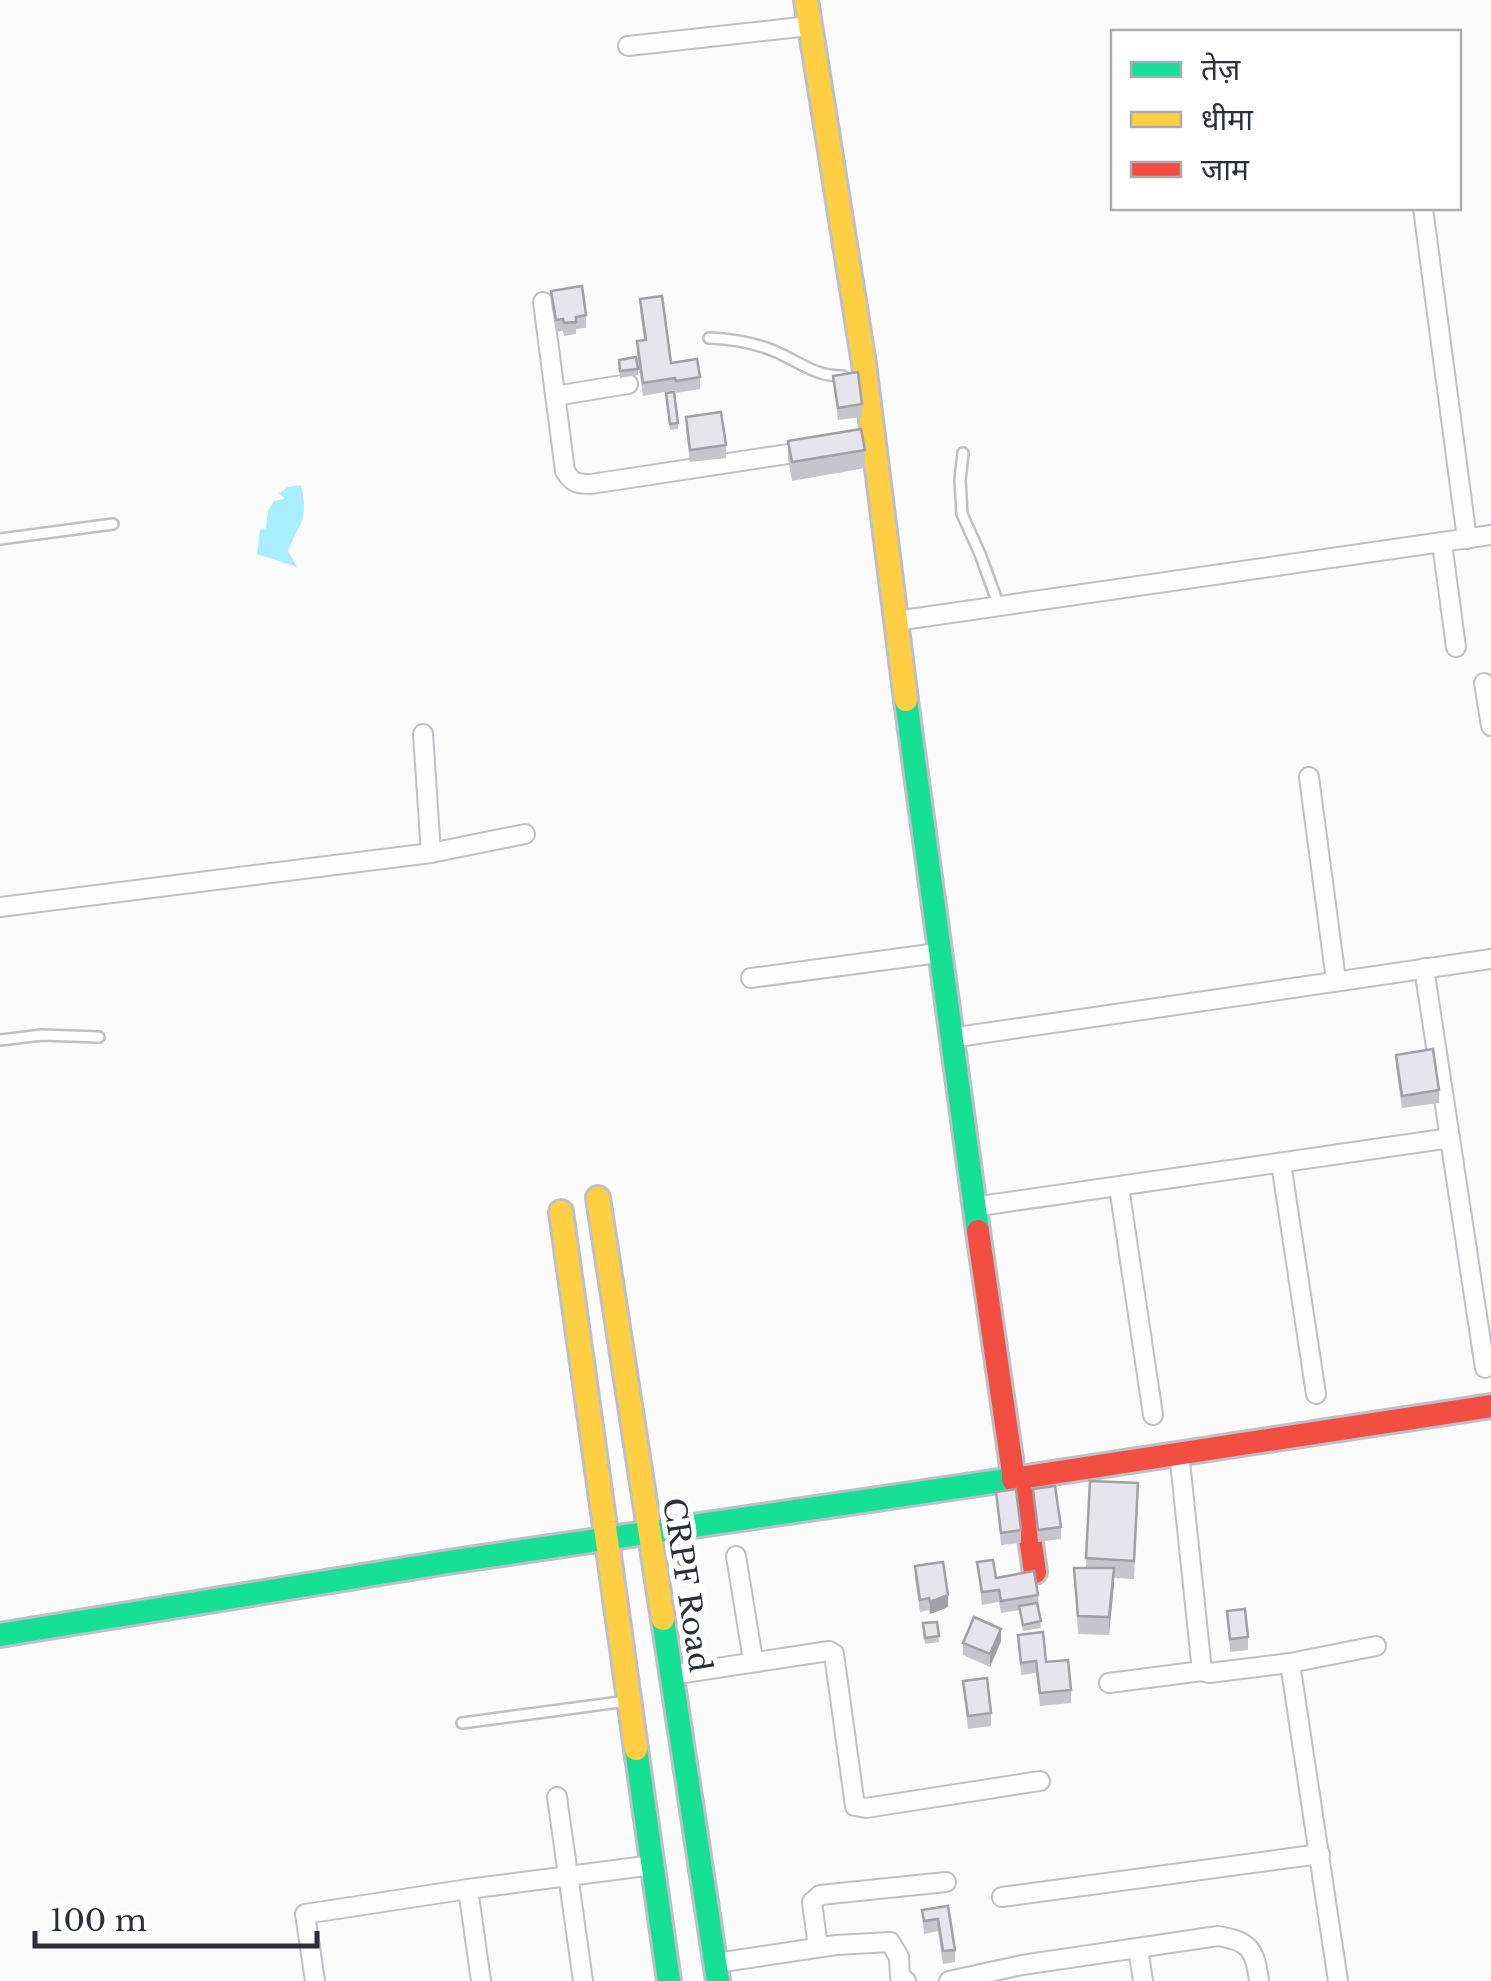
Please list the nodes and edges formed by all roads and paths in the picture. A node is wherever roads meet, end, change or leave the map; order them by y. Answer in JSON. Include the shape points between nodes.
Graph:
{"nodes":[{"id":1,"x":806,"y":0,"type":"edge"},
{"id":2,"x":810,"y":26,"type":"junction"},
{"id":3,"x":628,"y":46,"type":"dead end"},
{"id":4,"x":1423,"y":210,"type":"edge"},
{"id":5,"x":543,"y":302,"type":"dead end"},
{"id":6,"x":709,"y":338,"type":"dead end"},
{"id":7,"x":866,"y":376,"type":"junction"},
{"id":8,"x":628,"y":384,"type":"dead end"},
{"id":9,"x":555,"y":396,"type":"junction"},
{"id":10,"x":834,"y":447,"type":"edge"},
{"id":11,"x":963,"y":453,"type":"dead end"},
{"id":12,"x":113,"y":524,"type":"dead end"},
{"id":13,"x":1491,"y":535,"type":"edge"},
{"id":14,"x":0,"y":539,"type":"edge"},
{"id":15,"x":1468,"y":539,"type":"junction"},
{"id":16,"x":1442,"y":543,"type":"junction"},
{"id":17,"x":998,"y":606,"type":"junction"},
{"id":18,"x":896,"y":621,"type":"junction"},
{"id":19,"x":1456,"y":647,"type":"dead end"},
{"id":20,"x":1484,"y":683,"type":"dead end"},
{"id":21,"x":1491,"y":726,"type":"edge"},
{"id":22,"x":422,"y":734,"type":"dead end"},
{"id":23,"x":1309,"y":777,"type":"dead end"},
{"id":24,"x":525,"y":834,"type":"dead end"},
{"id":25,"x":430,"y":853,"type":"junction"},
{"id":26,"x":0,"y":907,"type":"edge"},
{"id":27,"x":938,"y":954,"type":"junction"},
{"id":28,"x":1491,"y":959,"type":"edge"},
{"id":29,"x":1424,"y":968,"type":"junction"},
{"id":30,"x":752,"y":978,"type":"dead end"},
{"id":31,"x":1336,"y":980,"type":"junction"},
{"id":32,"x":99,"y":1037,"type":"dead end"},
{"id":33,"x":951,"y":1038,"type":"junction"},
{"id":34,"x":0,"y":1040,"type":"edge"},
{"id":35,"x":1450,"y":1138,"type":"junction"},
{"id":36,"x":1282,"y":1163,"type":"junction"},
{"id":37,"x":1119,"y":1186,"type":"junction"},
{"id":38,"x":598,"y":1198,"type":"dead end"},
{"id":39,"x":974,"y":1206,"type":"junction"},
{"id":40,"x":560,"y":1212,"type":"dead end"},
{"id":41,"x":1483,"y":1302,"type":"edge"},
{"id":42,"x":1485,"y":1368,"type":"dead end"},
{"id":43,"x":1316,"y":1394,"type":"dead end"},
{"id":44,"x":1491,"y":1406,"type":"edge"},
{"id":45,"x":1153,"y":1414,"type":"dead end"},
{"id":46,"x":1179,"y":1452,"type":"junction"},
{"id":47,"x":1014,"y":1480,"type":"junction"},
{"id":48,"x":649,"y":1534,"type":"junction"},
{"id":49,"x":608,"y":1541,"type":"junction"},
{"id":50,"x":736,"y":1556,"type":"dead end"},
{"id":51,"x":1035,"y":1572,"type":"edge"},
{"id":52,"x":0,"y":1635,"type":"edge"},
{"id":53,"x":1376,"y":1646,"type":"dead end"},
{"id":54,"x":753,"y":1660,"type":"junction"},
{"id":55,"x":1290,"y":1663,"type":"junction"},
{"id":56,"x":1202,"y":1671,"type":"junction"},
{"id":57,"x":671,"y":1675,"type":"junction"},
{"id":58,"x":1109,"y":1683,"type":"dead end"},
{"id":59,"x":630,"y":1700,"type":"junction"},
{"id":60,"x":462,"y":1723,"type":"dead end"},
{"id":61,"x":1040,"y":1781,"type":"dead end"},
{"id":62,"x":558,"y":1797,"type":"dead end"},
{"id":63,"x":1320,"y":1854,"type":"junction"},
{"id":64,"x":653,"y":1865,"type":"junction"},
{"id":65,"x":569,"y":1876,"type":"junction"},
{"id":66,"x":946,"y":1882,"type":"dead end"},
{"id":67,"x":468,"y":1889,"type":"junction"},
{"id":68,"x":1002,"y":1897,"type":"dead end"},
{"id":69,"x":818,"y":1948,"type":"junction"},
{"id":70,"x":1138,"y":1948,"type":"junction"},
{"id":71,"x":717,"y":1972,"type":"edge"},
{"id":72,"x":315,"y":1981,"type":"edge"},
{"id":73,"x":481,"y":1981,"type":"edge"},
{"id":74,"x":583,"y":1981,"type":"edge"},
{"id":75,"x":669,"y":1981,"type":"edge"},
{"id":76,"x":906,"y":1981,"type":"edge"},
{"id":77,"x":949,"y":1981,"type":"edge"},
{"id":78,"x":1144,"y":1981,"type":"edge"},
{"id":79,"x":1259,"y":1981,"type":"edge"},
{"id":80,"x":1338,"y":1981,"type":"edge"}],
"edges":[{"from":1,"to":2,"type":"street"},
{"from":2,"to":3,"type":"street"},
{"from":2,"to":7,"type":"street"},
{"from":4,"to":15,"type":"street"},
{"from":5,"to":9,"type":"street"},
{"from":6,"to":7,"type":"lane","via":[[772,350],[819,374]]},
{"from":7,"to":18,"type":"street","via":[[863,442]]},
{"from":8,"to":9,"type":"street"},
{"from":9,"to":10,"type":"street","via":[[565,470],[577,484]]},
{"from":11,"to":17,"type":"lane","via":[[962,514]]},
{"from":12,"to":14,"type":"lane"},
{"from":13,"to":15,"type":"street"},
{"from":15,"to":16,"type":"street"},
{"from":16,"to":17,"type":"street"},
{"from":16,"to":19,"type":"street"},
{"from":17,"to":18,"type":"street"},
{"from":18,"to":27,"type":"street"},
{"from":20,"to":21,"type":"street"},
{"from":22,"to":25,"type":"street"},
{"from":23,"to":31,"type":"street"},
{"from":24,"to":25,"type":"street"},
{"from":25,"to":26,"type":"street"},
{"from":27,"to":30,"type":"street"},
{"from":27,"to":33,"type":"street"},
{"from":28,"to":29,"type":"street"},
{"from":29,"to":31,"type":"street"},
{"from":29,"to":35,"type":"street"},
{"from":31,"to":33,"type":"street"},
{"from":32,"to":34,"type":"lane"},
{"from":33,"to":39,"type":"street"},
{"from":35,"to":36,"type":"street"},
{"from":35,"to":41,"type":"street"},
{"from":36,"to":37,"type":"street"},
{"from":36,"to":43,"type":"street"},
{"from":37,"to":39,"type":"street"},
{"from":37,"to":45,"type":"street"},
{"from":38,"to":48,"type":"street","name":"CRPF Road"},
{"from":39,"to":47,"type":"street"},
{"from":40,"to":49,"type":"street"},
{"from":41,"to":42,"type":"street"},
{"from":44,"to":46,"type":"street"},
{"from":46,"to":47,"type":"street"},
{"from":46,"to":56,"type":"street"},
{"from":47,"to":48,"type":"street"},
{"from":47,"to":51,"type":"street","via":[[1024,1498]]},
{"from":48,"to":49,"type":"street"},
{"from":48,"to":57,"type":"street","name":"CRPF Road"},
{"from":49,"to":52,"type":"street"},
{"from":49,"to":59,"type":"street"},
{"from":50,"to":54,"type":"street"},
{"from":53,"to":55,"type":"street"},
{"from":54,"to":57,"type":"street"},
{"from":54,"to":61,"type":"street","via":[[828,1651],[836,1657],[855,1806]]},
{"from":55,"to":56,"type":"street"},
{"from":55,"to":63,"type":"street"},
{"from":56,"to":58,"type":"street"},
{"from":57,"to":71,"type":"street","name":"CRPF Road"},
{"from":59,"to":60,"type":"lane"},
{"from":59,"to":64,"type":"street"},
{"from":62,"to":65,"type":"street"},
{"from":63,"to":68,"type":"street"},
{"from":63,"to":80,"type":"street"},
{"from":64,"to":65,"type":"street"},
{"from":64,"to":75,"type":"street"},
{"from":65,"to":67,"type":"street"},
{"from":65,"to":74,"type":"street"},
{"from":66,"to":69,"type":"street","via":[[820,1894],[812,1902]]},
{"from":67,"to":72,"type":"street","via":[[306,1914]]},
{"from":67,"to":73,"type":"street"},
{"from":69,"to":71,"type":"street"},
{"from":69,"to":76,"type":"street","via":[[890,1942]]},
{"from":70,"to":77,"type":"street"},
{"from":70,"to":78,"type":"street"},
{"from":70,"to":79,"type":"street","via":[[1232,1938],[1256,1956]]}]}
